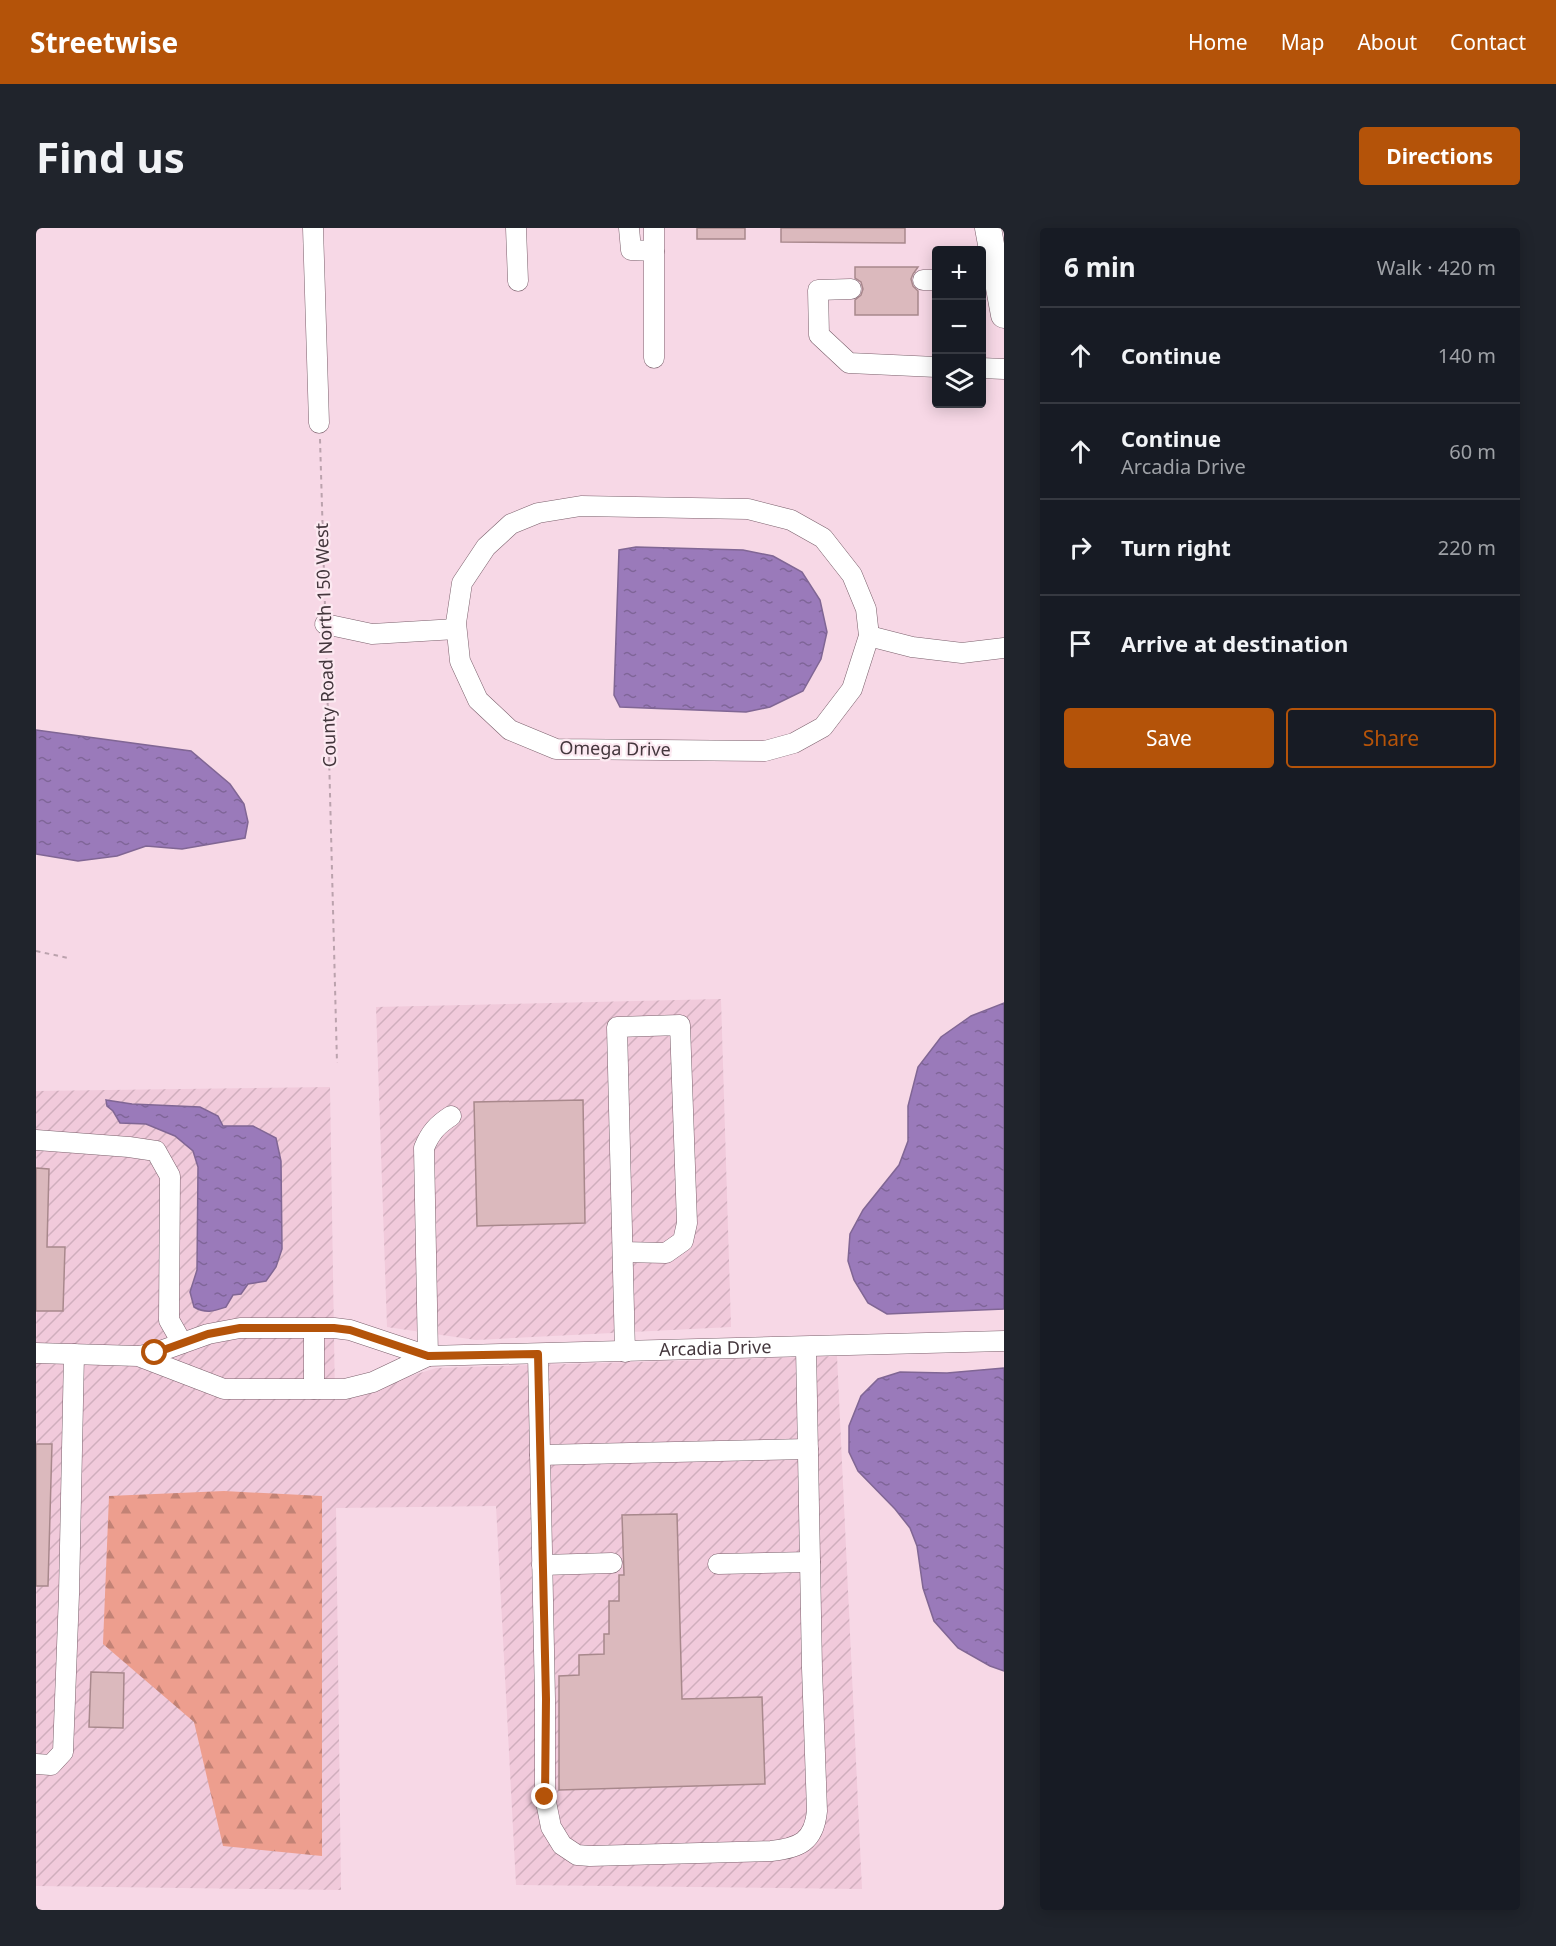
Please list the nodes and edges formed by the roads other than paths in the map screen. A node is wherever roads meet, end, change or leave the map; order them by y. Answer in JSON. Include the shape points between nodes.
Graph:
{"nodes":[{"id":1,"x":313,"y":228,"type":"edge"},
{"id":2,"x":516,"y":228,"type":"edge"},
{"id":3,"x":629,"y":228,"type":"edge"},
{"id":4,"x":654,"y":228,"type":"edge"},
{"id":5,"x":988,"y":228,"type":"edge"},
{"id":6,"x":654,"y":251,"type":"junction"},
{"id":7,"x":989,"y":280,"type":"edge"},
{"id":8,"x":518,"y":281,"type":"dead end"},
{"id":9,"x":851,"y":289,"type":"dead end"},
{"id":10,"x":1004,"y":315,"type":"edge"},
{"id":11,"x":654,"y":358,"type":"dead end"},
{"id":12,"x":932,"y":367,"type":"edge"},
{"id":13,"x":986,"y":368,"type":"edge"},
{"id":14,"x":1004,"y":369,"type":"edge"},
{"id":15,"x":320,"y":423,"type":"road end"},
{"id":16,"x":326,"y":624,"type":"road end"},
{"id":17,"x":456,"y":629,"type":"junction"},
{"id":18,"x":869,"y":636,"type":"junction"},
{"id":19,"x":1004,"y":648,"type":"edge"},
{"id":20,"x":451,"y":1116,"type":"dead end"},
{"id":21,"x":36,"y":1140,"type":"edge"},
{"id":22,"x":623,"y":1252,"type":"junction"},
{"id":23,"x":314,"y":1328,"type":"junction"},
{"id":24,"x":1004,"y":1341,"type":"edge"},
{"id":25,"x":182,"y":1343,"type":"junction"},
{"id":26,"x":806,"y":1347,"type":"junction"},
{"id":27,"x":625,"y":1352,"type":"junction"},
{"id":28,"x":36,"y":1353,"type":"edge"},
{"id":29,"x":74,"y":1354,"type":"junction"},
{"id":30,"x":538,"y":1354,"type":"junction"},
{"id":31,"x":138,"y":1356,"type":"junction"},
{"id":32,"x":428,"y":1356,"type":"junction"},
{"id":33,"x":314,"y":1389,"type":"junction"},
{"id":34,"x":808,"y":1449,"type":"junction"},
{"id":35,"x":540,"y":1455,"type":"junction"},
{"id":36,"x":810,"y":1562,"type":"junction"},
{"id":37,"x":612,"y":1563,"type":"dead end"},
{"id":38,"x":718,"y":1564,"type":"dead end"},
{"id":39,"x":542,"y":1565,"type":"junction"},
{"id":40,"x":36,"y":1764,"type":"edge"}],
"edges":[{"from":1,"to":15,"type":"street"},
{"from":2,"to":8,"type":"street"},
{"from":3,"to":6,"type":"street","via":[[631,250]]},
{"from":4,"to":6,"type":"street"},
{"from":5,"to":7,"type":"main road"},
{"from":6,"to":11,"type":"street"},
{"from":7,"to":10,"type":"main road"},
{"from":9,"to":12,"type":"street","via":[[818,290],[819,335],[849,363]]},
{"from":13,"to":14,"type":"street"},
{"from":16,"to":17,"type":"street","via":[[372,634]]},
{"from":17,"to":18,"type":"street","name":"Omega Drive","via":[[460,661],[478,700],[510,730],[556,749],[765,751],[794,743],[823,728],[852,689]]},
{"from":17,"to":18,"type":"street","name":"Omega Drive","via":[[462,584],[486,547],[511,524],[538,513],[581,506],[748,509],[791,519],[823,538],[852,575],[866,609]]},
{"from":18,"to":19,"type":"street","via":[[912,647],[962,652]]},
{"from":20,"to":32,"type":"street","via":[[433,1130],[424,1148]]},
{"from":21,"to":25,"type":"street","via":[[156,1151],[170,1176],[169,1320]]},
{"from":22,"to":22,"type":"street","via":[[617,1027],[680,1025],[687,1223],[683,1241],[666,1253]]},
{"from":22,"to":27,"type":"street"},
{"from":23,"to":25,"type":"street","via":[[240,1328]]},
{"from":23,"to":32,"type":"street","via":[[350,1330]]},
{"from":23,"to":33,"type":"street"},
{"from":24,"to":26,"type":"street","name":"Arcadia Drive"},
{"from":25,"to":31,"type":"street"},
{"from":26,"to":27,"type":"street","name":"Arcadia Drive"},
{"from":26,"to":34,"type":"street"},
{"from":27,"to":30,"type":"street","name":"Arcadia Drive"},
{"from":28,"to":29,"type":"street"},
{"from":29,"to":31,"type":"street"},
{"from":29,"to":40,"type":"street","via":[[63,1752],[51,1764]]},
{"from":30,"to":32,"type":"street","name":"Arcadia Drive"},
{"from":30,"to":35,"type":"street"},
{"from":31,"to":33,"type":"street","via":[[224,1389]]},
{"from":32,"to":33,"type":"street","via":[[373,1382],[345,1389]]},
{"from":34,"to":35,"type":"street"},
{"from":34,"to":36,"type":"street"},
{"from":35,"to":39,"type":"street"},
{"from":36,"to":38,"type":"street"},
{"from":36,"to":39,"type":"street","via":[[817,1811],[808,1838],[794,1848],[771,1851],[590,1856],[577,1855],[562,1845],[551,1827],[545,1797]]},
{"from":37,"to":39,"type":"street"}]}
